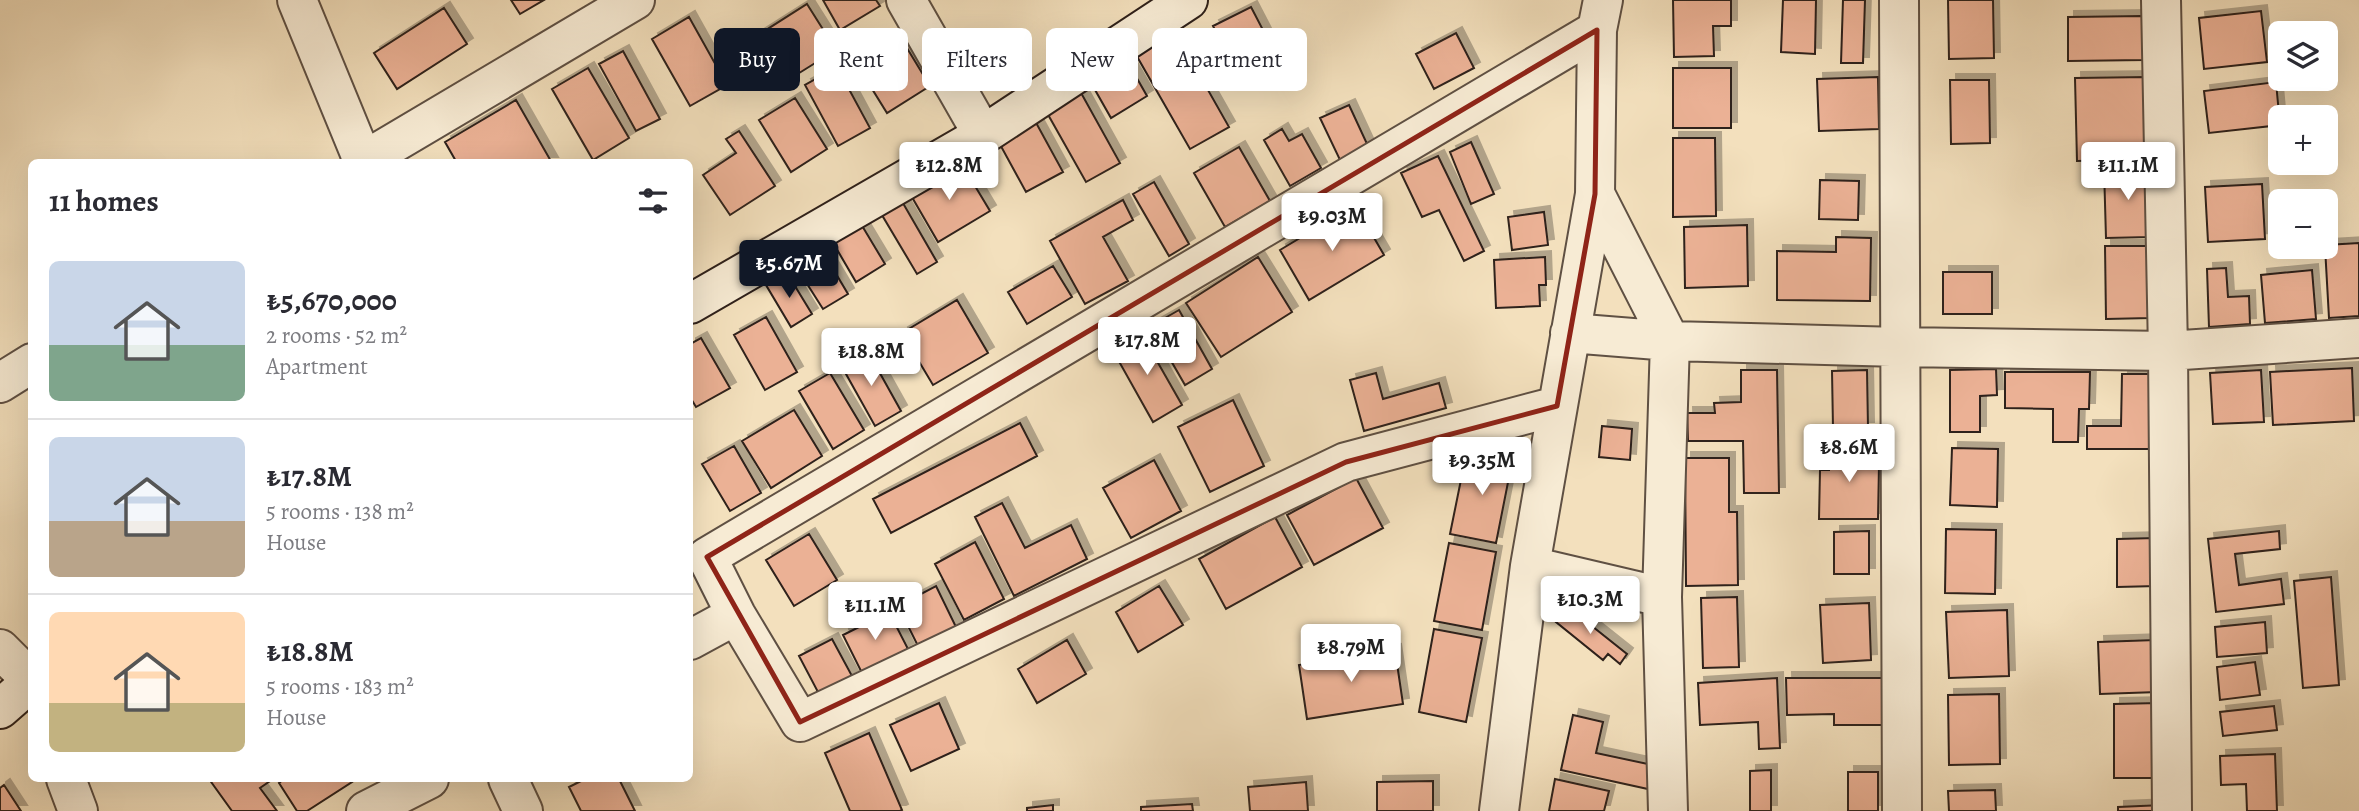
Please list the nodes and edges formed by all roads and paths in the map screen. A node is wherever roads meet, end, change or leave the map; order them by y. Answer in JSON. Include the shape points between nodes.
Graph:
{"nodes":[{"id":1,"x":297,"y":0,"type":"edge"},
{"id":2,"x":635,"y":0,"type":"edge"},
{"id":3,"x":905,"y":0,"type":"edge"},
{"id":4,"x":1188,"y":0,"type":"edge"},
{"id":5,"x":1899,"y":0,"type":"edge"},
{"id":6,"x":2161,"y":0,"type":"edge"},
{"id":7,"x":1600,"y":15,"type":"edge"},
{"id":8,"x":983,"y":135,"type":"junction"},
{"id":9,"x":361,"y":159,"type":"edge"},
{"id":10,"x":367,"y":159,"type":"edge"},
{"id":11,"x":1595,"y":194,"type":"junction"},
{"id":12,"x":693,"y":302,"type":"edge"},
{"id":13,"x":1570,"y":333,"type":"junction"},
{"id":14,"x":2359,"y":338,"type":"edge"},
{"id":15,"x":1670,"y":341,"type":"junction"},
{"id":16,"x":1900,"y":347,"type":"junction"},
{"id":17,"x":2168,"y":351,"type":"junction"},
{"id":18,"x":28,"y":366,"type":"edge"},
{"id":19,"x":0,"y":383,"type":"edge"},
{"id":20,"x":1557,"y":405,"type":"junction"},
{"id":21,"x":1530,"y":566,"type":"junction"},
{"id":22,"x":1662,"y":597,"type":"junction"},
{"id":23,"x":737,"y":615,"type":"junction"},
{"id":24,"x":693,"y":638,"type":"edge"},
{"id":25,"x":0,"y":649,"type":"edge"},
{"id":26,"x":28,"y":677,"type":"edge"},
{"id":27,"x":28,"y":684,"type":"edge"},
{"id":28,"x":0,"y":709,"type":"edge"},
{"id":29,"x":67,"y":782,"type":"edge"},
{"id":30,"x":423,"y":782,"type":"edge"},
{"id":31,"x":509,"y":782,"type":"edge"},
{"id":32,"x":78,"y":811,"type":"edge"},
{"id":33,"x":366,"y":811,"type":"edge"},
{"id":34,"x":523,"y":811,"type":"edge"},
{"id":35,"x":1499,"y":811,"type":"edge"},
{"id":36,"x":1668,"y":811,"type":"edge"},
{"id":37,"x":1902,"y":811,"type":"edge"},
{"id":38,"x":2172,"y":811,"type":"edge"}],
"edges":[{"from":1,"to":9,"type":"street"},
{"from":2,"to":10,"type":"street"},
{"from":3,"to":8,"type":"street"},
{"from":4,"to":8,"type":"street"},
{"from":5,"to":16,"type":"street"},
{"from":6,"to":17,"type":"street"},
{"from":7,"to":11,"type":"street"},
{"from":7,"to":23,"type":"street","via":[[707,557]]},
{"from":8,"to":12,"type":"street"},
{"from":11,"to":13,"type":"street"},
{"from":11,"to":15,"type":"street"},
{"from":13,"to":15,"type":"street"},
{"from":13,"to":20,"type":"street"},
{"from":14,"to":17,"type":"street"},
{"from":15,"to":16,"type":"street"},
{"from":15,"to":22,"type":"street"},
{"from":16,"to":17,"type":"street"},
{"from":16,"to":37,"type":"street"},
{"from":17,"to":38,"type":"street"},
{"from":18,"to":19,"type":"street"},
{"from":20,"to":21,"type":"street"},
{"from":20,"to":23,"type":"street","via":[[1346,462],[800,722]]},
{"from":21,"to":22,"type":"street"},
{"from":21,"to":35,"type":"street"},
{"from":22,"to":36,"type":"street"},
{"from":23,"to":24,"type":"street"},
{"from":25,"to":26,"type":"street"},
{"from":27,"to":28,"type":"street"},
{"from":29,"to":32,"type":"street"},
{"from":30,"to":33,"type":"street"},
{"from":31,"to":34,"type":"street"}]}
